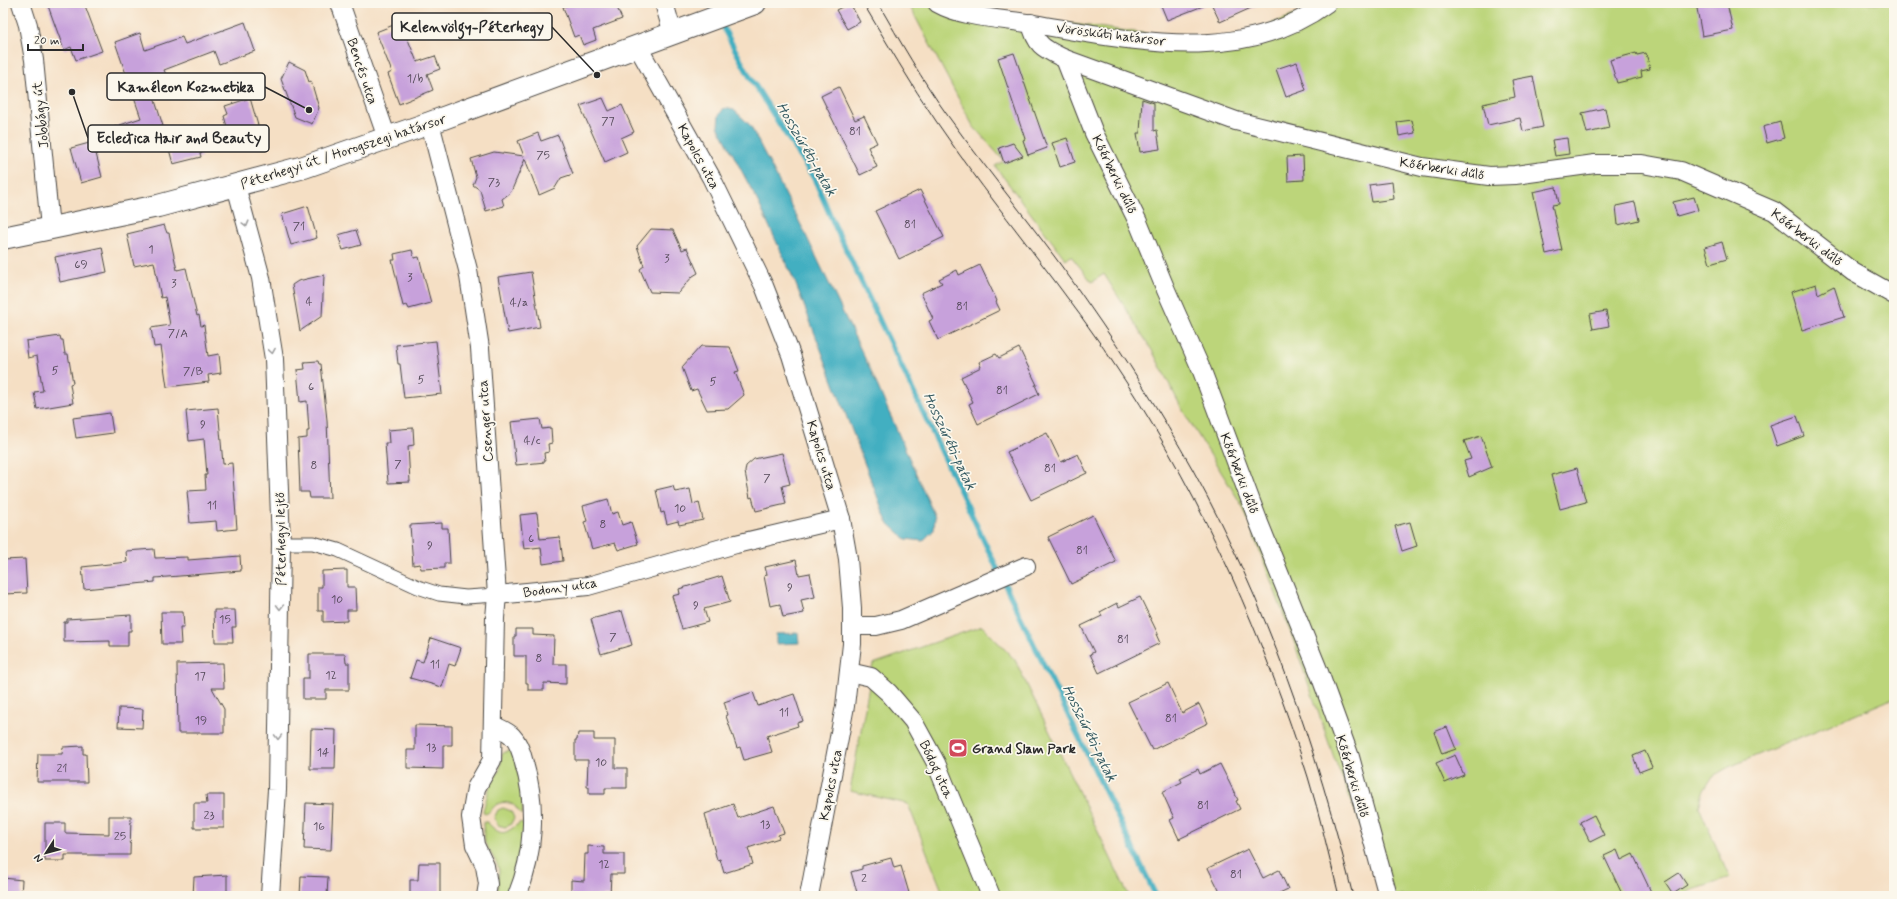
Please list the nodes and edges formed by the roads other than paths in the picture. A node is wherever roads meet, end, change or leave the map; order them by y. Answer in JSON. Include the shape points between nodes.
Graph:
{"nodes":[{"id":1,"x":21,"y":3,"type":"edge"},
{"id":2,"x":340,"y":3,"type":"edge"},
{"id":3,"x":664,"y":3,"type":"edge"},
{"id":4,"x":937,"y":3,"type":"edge"},
{"id":5,"x":1327,"y":3,"type":"edge"},
{"id":6,"x":748,"y":6,"type":"edge"},
{"id":7,"x":1031,"y":23,"type":"junction"},
{"id":8,"x":673,"y":34,"type":"junction"},
{"id":9,"x":638,"y":47,"type":"junction"},
{"id":10,"x":1065,"y":60,"type":"junction"},
{"id":11,"x":430,"y":123,"type":"junction"},
{"id":12,"x":387,"y":138,"type":"junction"},
{"id":13,"x":236,"y":186,"type":"junction"},
{"id":14,"x":50,"y":228,"type":"junction"},
{"id":15,"x":3,"y":238,"type":"edge"},
{"id":16,"x":1894,"y":295,"type":"edge"},
{"id":17,"x":841,"y":519,"type":"junction"},
{"id":18,"x":281,"y":543,"type":"junction"},
{"id":19,"x":1021,"y":569,"type":"dead end"},
{"id":20,"x":497,"y":595,"type":"junction"},
{"id":21,"x":852,"y":626,"type":"junction"},
{"id":22,"x":849,"y":672,"type":"junction"},
{"id":23,"x":493,"y":725,"type":"junction"},
{"id":24,"x":270,"y":896,"type":"edge"},
{"id":25,"x":486,"y":896,"type":"edge"},
{"id":26,"x":517,"y":896,"type":"edge"},
{"id":27,"x":809,"y":896,"type":"edge"},
{"id":28,"x":991,"y":896,"type":"edge"},
{"id":29,"x":1388,"y":896,"type":"edge"}],
"edges":[{"from":1,"to":14,"type":"street","name":"Jobbágy út","via":[[34,60]]},
{"from":2,"to":12,"type":"street","name":"Bencés utca"},
{"from":3,"to":8,"type":"street"},
{"from":4,"to":7,"type":"street","name":"Vöröskúti határsor","via":[[965,13]]},
{"from":5,"to":7,"type":"street","name":"Vöröskúti határsor","via":[[1302,19],[1268,34],[1219,43],[1140,41]]},
{"from":6,"to":8,"type":"street","name":"Péterhegyi út / Horogszegi határsor"},
{"from":7,"to":10,"type":"street","name":"Kőérberki dűlő","via":[[1034,38],[1044,48]]},
{"from":8,"to":9,"type":"street","name":"Péterhegyi út / Horogszegi határsor"},
{"from":9,"to":11,"type":"street","name":"Péterhegyi út / Horogszegi határsor"},
{"from":9,"to":17,"type":"street","name":"Kapolcs utca","via":[[711,177],[764,286],[796,368]]},
{"from":10,"to":16,"type":"street","name":"Kőérberki dűlő","via":[[1236,121],[1422,167],[1489,176],[1595,164],[1642,164],[1681,171],[1774,211],[1853,272]]},
{"from":10,"to":29,"type":"street","name":"Kőérberki dűlő","via":[[1094,133],[1138,222],[1202,371],[1256,516],[1316,665],[1350,757]]},
{"from":11,"to":12,"type":"street","name":"Péterhegyi út / Horogszegi határsor"},
{"from":11,"to":20,"type":"street","name":"Csenger utca","via":[[468,270],[480,348]]},
{"from":12,"to":13,"type":"street","name":"Péterhegyi út / Horogszegi határsor"},
{"from":13,"to":14,"type":"street","name":"Péterhegyi út / Horogszegi határsor","via":[[158,206]]},
{"from":13,"to":18,"type":"street","name":"Péterhegyi lejtő","one_way":true,"via":[[260,278],[274,359]]},
{"from":14,"to":15,"type":"street","name":"Péterhegyi út / Horogszegi határsor"},
{"from":17,"to":20,"type":"street","name":"Bodony utca","via":[[736,544],[588,586]]},
{"from":17,"to":21,"type":"street","name":"Kapolcs utca","via":[[848,559]]},
{"from":18,"to":20,"type":"street","name":"Bodony utca","via":[[313,543],[338,550],[439,594],[466,598]]},
{"from":18,"to":24,"type":"street","name":"Péterhegyi lejtő","one_way":true,"via":[[277,790]]},
{"from":19,"to":21,"type":"street","via":[[895,621],[876,626]]},
{"from":20,"to":23,"type":"street","name":"Csenger utca"},
{"from":21,"to":22,"type":"street","name":"Kapolcs utca"},
{"from":22,"to":27,"type":"street","name":"Kapolcs utca","via":[[845,706]]},
{"from":22,"to":28,"type":"street","name":"Bódog utca","via":[[871,678],[889,693],[913,721],[936,763]]},
{"from":23,"to":25,"type":"street","name":"Csenger utca","via":[[492,760],[476,788],[471,817],[475,845],[485,866],[488,884]]},
{"from":23,"to":26,"type":"street","via":[[511,736],[520,747],[530,780],[530,847]]}]}
